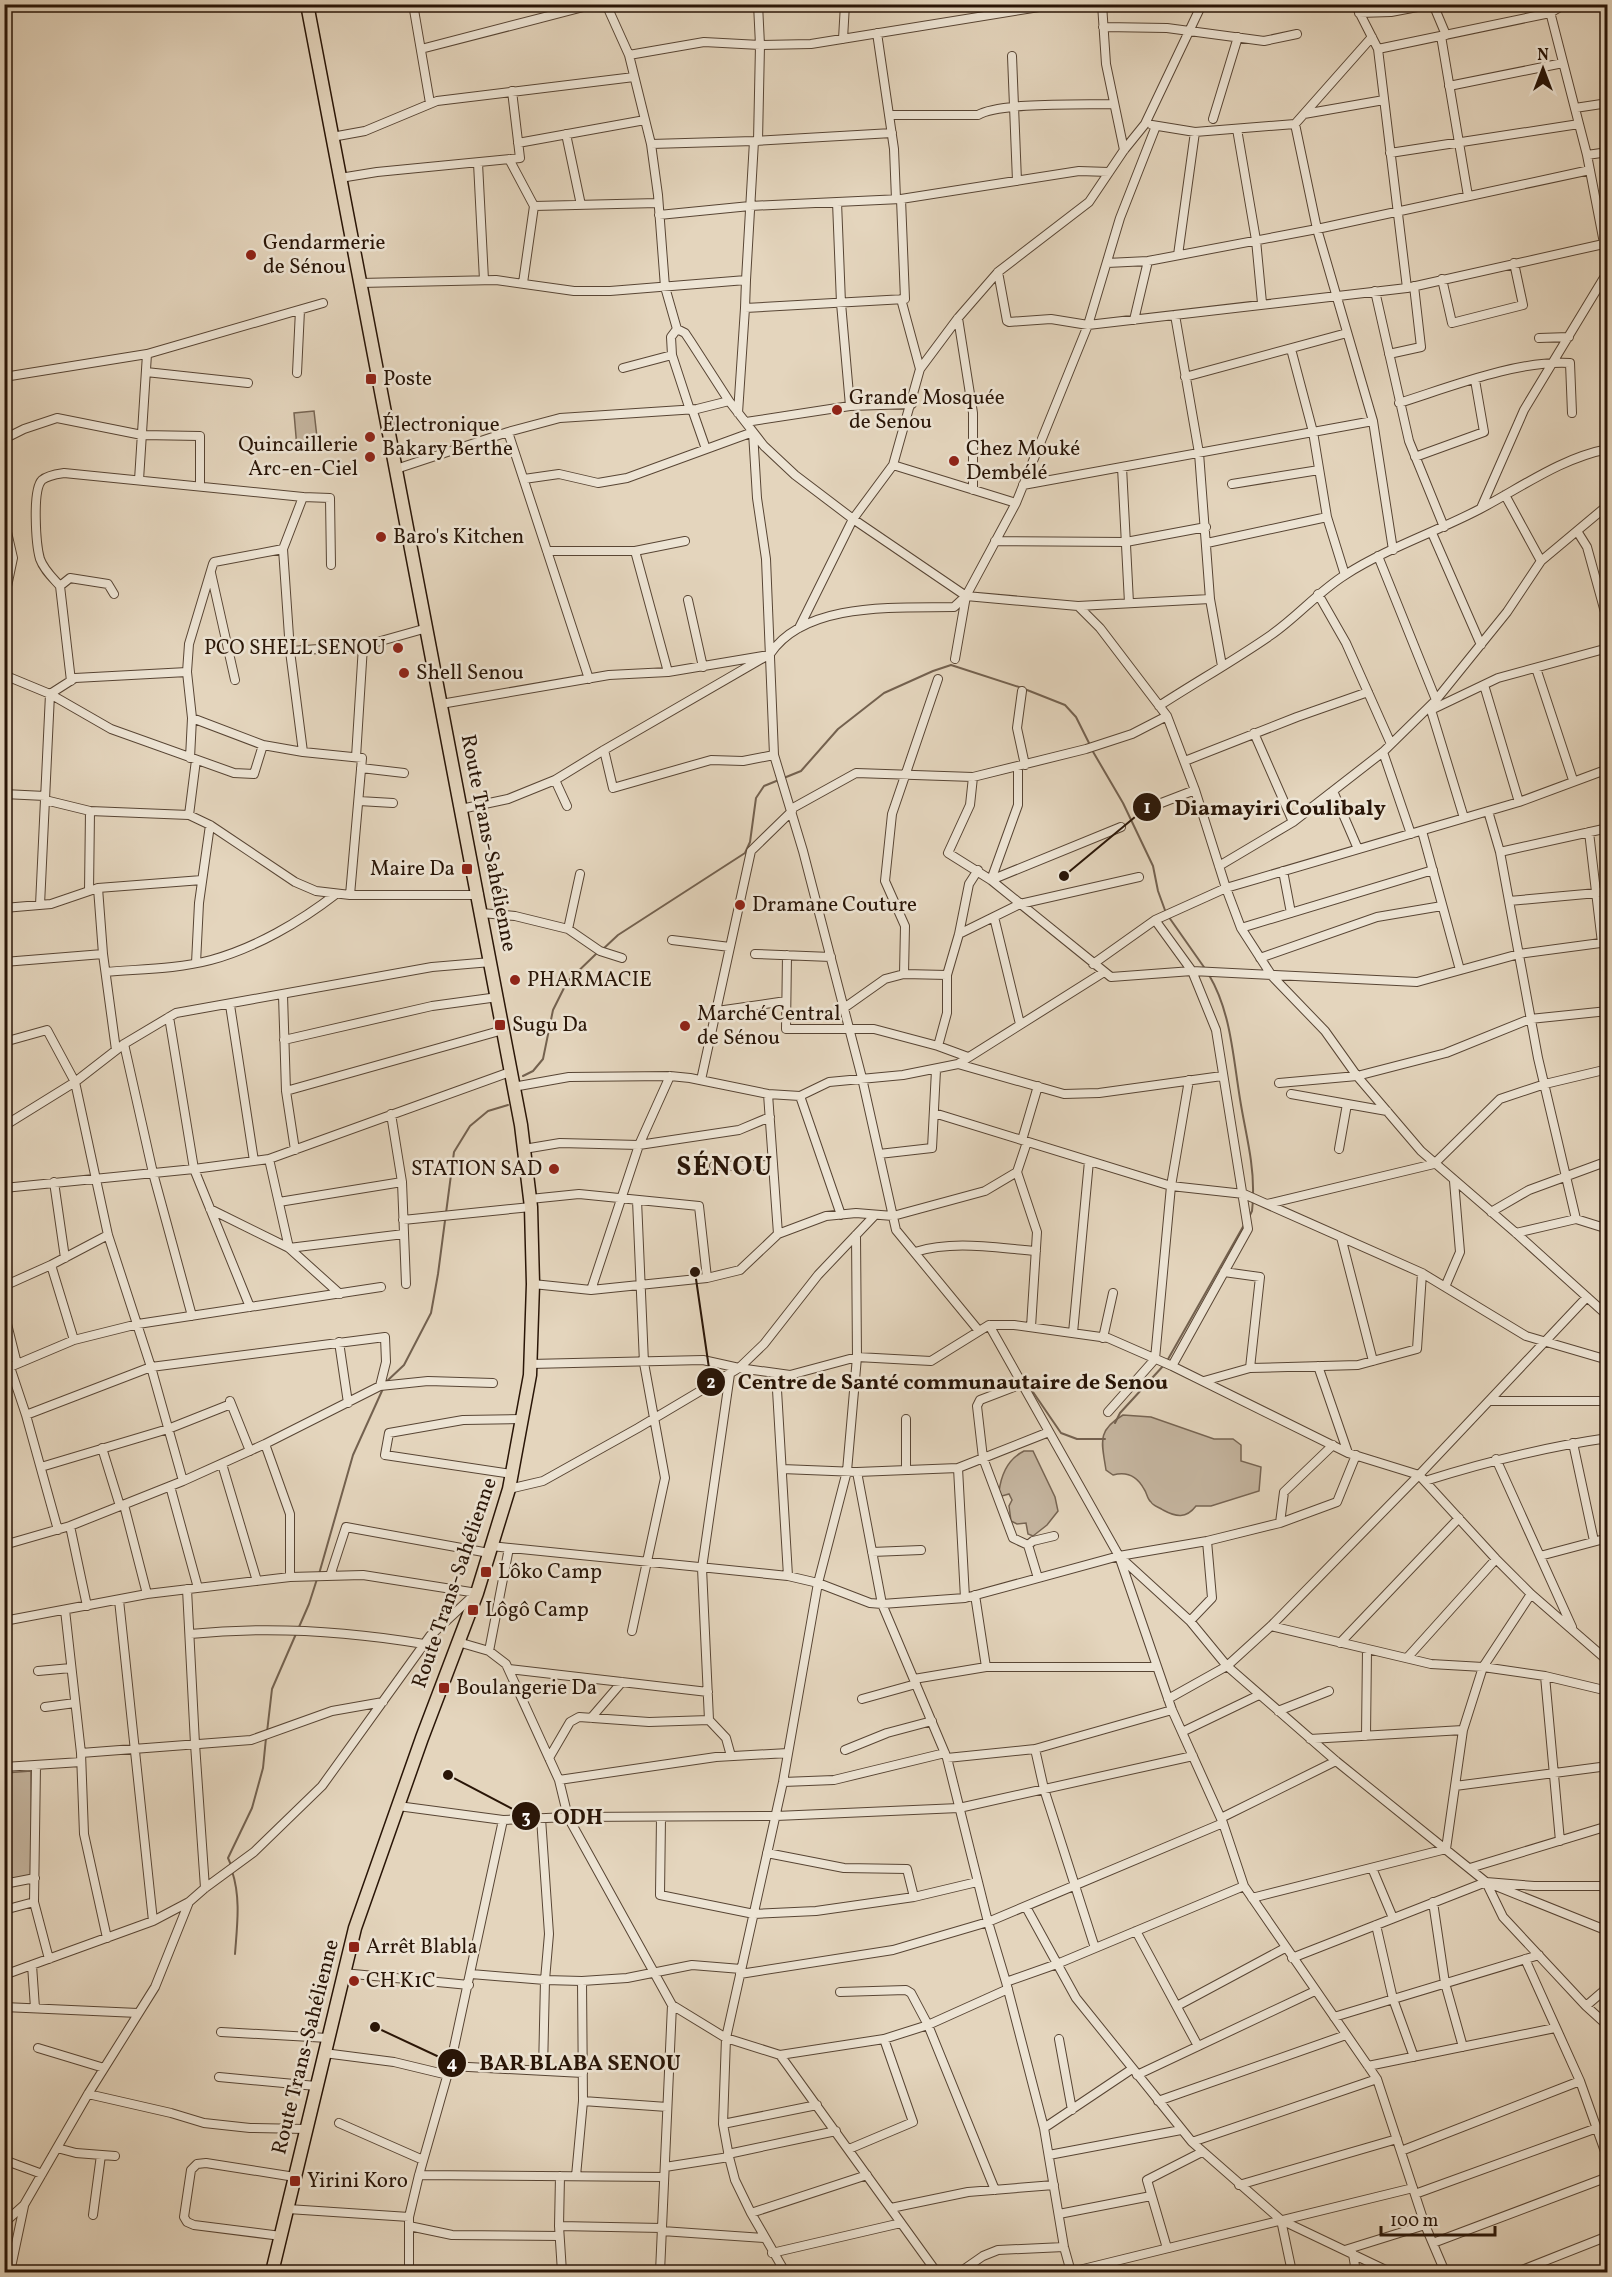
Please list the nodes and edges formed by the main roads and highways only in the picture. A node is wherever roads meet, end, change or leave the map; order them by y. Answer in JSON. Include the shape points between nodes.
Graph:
{"nodes":[{"id":1,"x":307,"y":4,"type":"edge"},
{"id":2,"x":273,"y":2272,"type":"edge"}],
"edges":[{"from":1,"to":2,"type":"highway","name":"Route Trans-Sahélienne","via":[[498,996],[524,1149],[533,1284],[530,1364],[509,1489],[477,1593],[355,1928]]}]}
